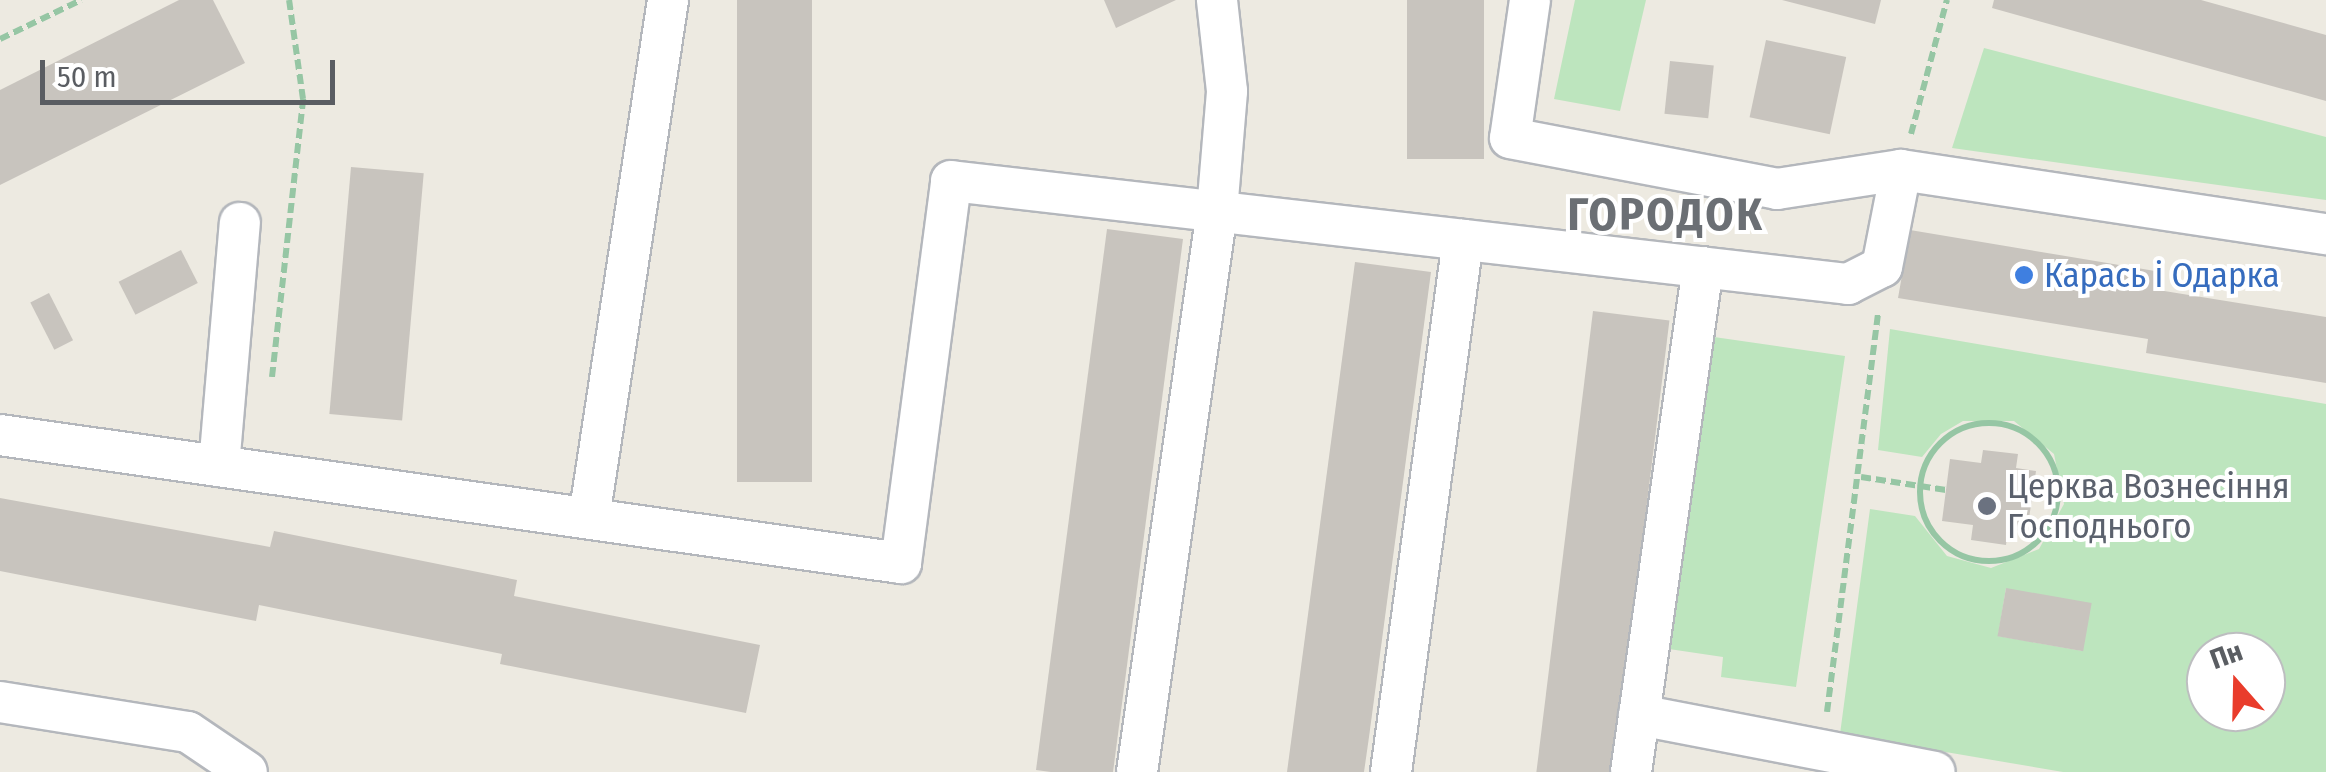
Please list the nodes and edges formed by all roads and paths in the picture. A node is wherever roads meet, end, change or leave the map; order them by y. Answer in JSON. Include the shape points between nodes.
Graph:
{"nodes":[{"id":1,"x":81,"y":0,"type":"edge"},
{"id":2,"x":289,"y":0,"type":"edge"},
{"id":3,"x":668,"y":0,"type":"edge"},
{"id":4,"x":1218,"y":0,"type":"edge"},
{"id":5,"x":1530,"y":0,"type":"edge"},
{"id":6,"x":1947,"y":0,"type":"edge"},
{"id":7,"x":0,"y":39,"type":"edge"},
{"id":8,"x":1901,"y":170,"type":"junction"},
{"id":9,"x":1217,"y":211,"type":"junction"},
{"id":10,"x":240,"y":223,"type":"dead end"},
{"id":11,"x":2326,"y":234,"type":"edge"},
{"id":12,"x":1463,"y":240,"type":"junction"},
{"id":13,"x":1882,"y":267,"type":"junction"},
{"id":14,"x":1703,"y":268,"type":"junction"},
{"id":15,"x":272,"y":377,"type":"dead end"},
{"id":16,"x":0,"y":434,"type":"edge"},
{"id":17,"x":219,"y":466,"type":"junction"},
{"id":18,"x":1861,"y":477,"type":"junction"},
{"id":19,"x":1920,"y":486,"type":"junction"},
{"id":20,"x":1946,"y":490,"type":"dead end"},
{"id":21,"x":590,"y":518,"type":"junction"},
{"id":22,"x":0,"y":702,"type":"edge"},
{"id":23,"x":1639,"y":715,"type":"junction"},
{"id":24,"x":1822,"y":754,"type":"junction"},
{"id":25,"x":248,"y":772,"type":"edge"},
{"id":26,"x":1137,"y":772,"type":"edge"},
{"id":27,"x":1391,"y":772,"type":"edge"},
{"id":28,"x":1631,"y":772,"type":"edge"},
{"id":29,"x":1934,"y":772,"type":"edge"}],
"edges":[{"from":1,"to":7,"type":"path"},
{"from":2,"to":15,"type":"path","via":[[304,99]]},
{"from":3,"to":21,"type":"lane"},
{"from":4,"to":9,"type":"lane","via":[[1227,91]]},
{"from":5,"to":8,"type":"lane","via":[[1510,138],[1777,190]]},
{"from":6,"to":8,"type":"path"},
{"from":8,"to":11,"type":"lane"},
{"from":8,"to":13,"type":"lane"},
{"from":9,"to":12,"type":"lane"},
{"from":9,"to":21,"type":"lane","via":[[952,181],[901,562]]},
{"from":9,"to":26,"type":"lane"},
{"from":10,"to":17,"type":"lane"},
{"from":12,"to":14,"type":"lane"},
{"from":12,"to":27,"type":"lane"},
{"from":13,"to":14,"type":"lane","via":[[1848,284]]},
{"from":13,"to":18,"type":"path"},
{"from":14,"to":23,"type":"lane"},
{"from":16,"to":17,"type":"lane"},
{"from":17,"to":21,"type":"lane"},
{"from":18,"to":19,"type":"path"},
{"from":18,"to":24,"type":"path"},
{"from":19,"to":19,"type":"path","via":[[1928,458],[1943,440],[1986,422],[2031,437],[2057,476],[2058,500],[2040,540],[2001,560],[1979,561],[1940,542],[1926,524]]},
{"from":19,"to":20,"type":"path"},
{"from":22,"to":25,"type":"lane","via":[[188,732]]},
{"from":23,"to":24,"type":"lane"},
{"from":23,"to":28,"type":"lane"},
{"from":24,"to":29,"type":"lane"}]}
